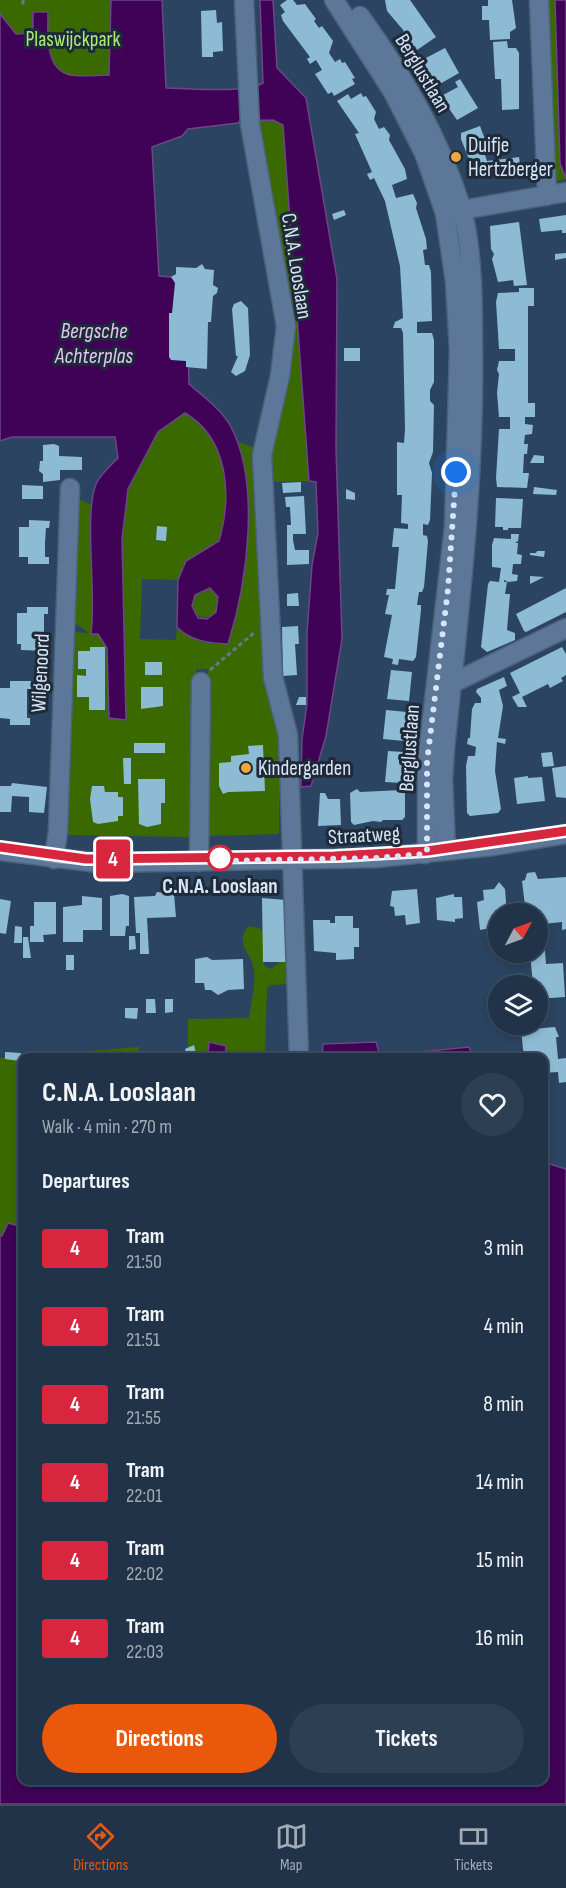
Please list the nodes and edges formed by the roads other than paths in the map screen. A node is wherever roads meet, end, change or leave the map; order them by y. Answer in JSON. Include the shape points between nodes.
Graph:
{"nodes":[{"id":1,"x":244,"y":0,"type":"edge"},
{"id":2,"x":334,"y":0,"type":"edge"},
{"id":3,"x":348,"y":0,"type":"edge"},
{"id":4,"x":539,"y":0,"type":"edge"},
{"id":5,"x":566,"y":192,"type":"edge"},
{"id":6,"x":547,"y":196,"type":"junction"},
{"id":7,"x":454,"y":211,"type":"junction"},
{"id":8,"x":70,"y":488,"type":"dead end"},
{"id":9,"x":566,"y":628,"type":"edge"},
{"id":10,"x":201,"y":682,"type":"road end"},
{"id":11,"x":445,"y":683,"type":"junction"},
{"id":12,"x":566,"y":834,"type":"edge"},
{"id":13,"x":0,"y":851,"type":"edge"},
{"id":14,"x":446,"y":851,"type":"junction"},
{"id":15,"x":425,"y":854,"type":"junction"},
{"id":16,"x":54,"y":859,"type":"junction"},
{"id":17,"x":291,"y":860,"type":"junction"},
{"id":18,"x":199,"y":862,"type":"junction"},
{"id":19,"x":299,"y":1053,"type":"edge"}],
"edges":[{"from":1,"to":17,"type":"street","name":"C.N.A. Looslaan","via":[[250,124],[286,326],[280,376],[262,454],[273,677],[288,735]]},
{"from":2,"to":7,"type":"street","name":"Berglustlaan","via":[[393,92]]},
{"from":3,"to":7,"type":"street","name":"Berglustlaan","via":[[419,105],[439,147]]},
{"from":4,"to":6,"type":"street"},
{"from":5,"to":6,"type":"street"},
{"from":6,"to":7,"type":"street"},
{"from":7,"to":11,"type":"street","name":"Berglustlaan","via":[[471,279],[461,528]]},
{"from":8,"to":16,"type":"street","name":"Wilgenoord"},
{"from":9,"to":11,"type":"street"},
{"from":10,"to":18,"type":"street"},
{"from":11,"to":14,"type":"street","name":"Berglustlaan"},
{"from":11,"to":15,"type":"street","name":"Berglustlaan","via":[[427,762]]},
{"from":12,"to":14,"type":"street","name":"Straatweg"},
{"from":13,"to":16,"type":"street","name":"Straatweg"},
{"from":14,"to":15,"type":"street","name":"Straatweg"},
{"from":15,"to":17,"type":"street","name":"Straatweg"},
{"from":16,"to":18,"type":"street","name":"Straatweg","via":[[99,863]]},
{"from":17,"to":18,"type":"street","name":"Straatweg"},
{"from":17,"to":19,"type":"street","name":"C.N.A. Looslaan"}]}
